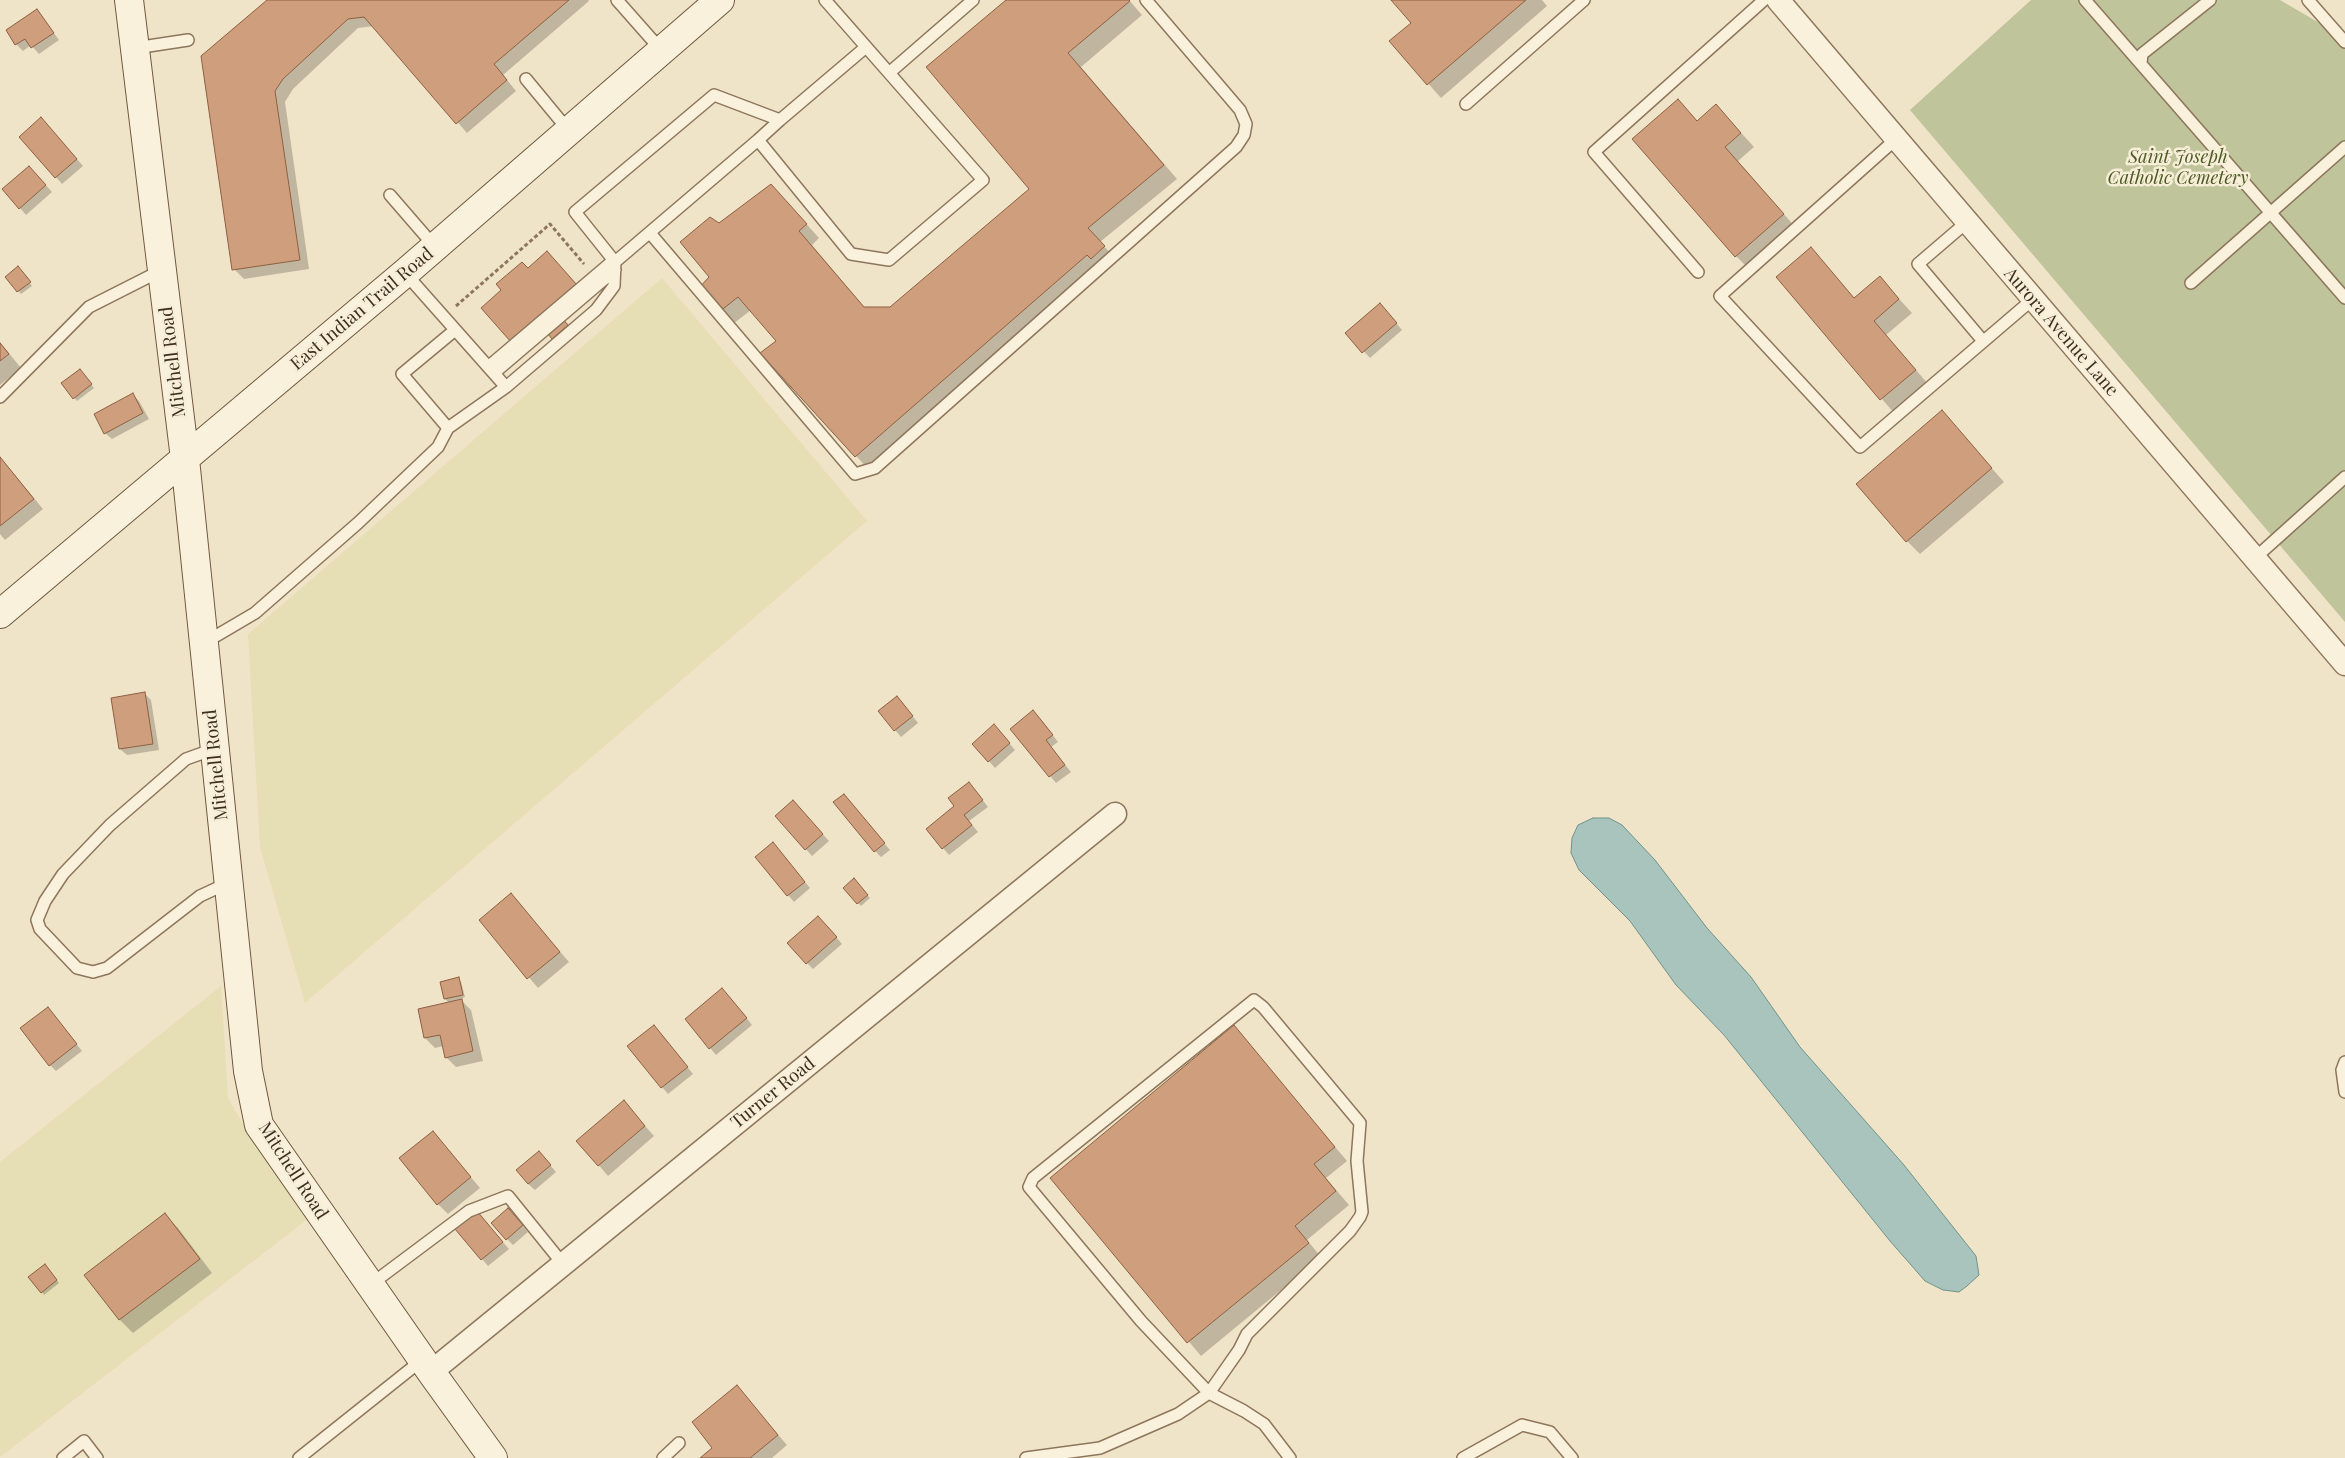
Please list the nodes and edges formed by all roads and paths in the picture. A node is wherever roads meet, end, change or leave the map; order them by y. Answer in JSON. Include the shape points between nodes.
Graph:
{"nodes":[{"id":1,"x":129,"y":0,"type":"edge"},
{"id":2,"x":618,"y":0,"type":"edge"},
{"id":3,"x":720,"y":0,"type":"edge"},
{"id":4,"x":825,"y":0,"type":"edge"},
{"id":5,"x":973,"y":0,"type":"edge"},
{"id":6,"x":1146,"y":0,"type":"edge"},
{"id":7,"x":1584,"y":0,"type":"edge"},
{"id":8,"x":1764,"y":0,"type":"edge"},
{"id":9,"x":1778,"y":0,"type":"edge"},
{"id":10,"x":2085,"y":0,"type":"edge"},
{"id":11,"x":2210,"y":0,"type":"edge"},
{"id":12,"x":2308,"y":0,"type":"edge"},
{"id":13,"x":188,"y":40,"type":"dead end"},
{"id":14,"x":2345,"y":42,"type":"edge"},
{"id":15,"x":866,"y":47,"type":"junction"},
{"id":16,"x":135,"y":48,"type":"junction"},
{"id":17,"x":662,"y":51,"type":"junction"},
{"id":18,"x":2140,"y":63,"type":"junction"},
{"id":19,"x":889,"y":73,"type":"junction"},
{"id":20,"x":526,"y":79,"type":"dead end"},
{"id":21,"x":1466,"y":104,"type":"dead end"},
{"id":22,"x":780,"y":120,"type":"junction"},
{"id":23,"x":569,"y":131,"type":"junction"},
{"id":24,"x":1896,"y":139,"type":"junction"},
{"id":25,"x":758,"y":140,"type":"junction"},
{"id":26,"x":2345,"y":147,"type":"edge"},
{"id":27,"x":390,"y":196,"type":"dead end"},
{"id":28,"x":2271,"y":213,"type":"junction"},
{"id":29,"x":1967,"y":222,"type":"junction"},
{"id":30,"x":650,"y":233,"type":"junction"},
{"id":31,"x":435,"y":247,"type":"junction"},
{"id":32,"x":584,"y":264,"type":"dead end"},
{"id":33,"x":615,"y":264,"type":"junction"},
{"id":34,"x":162,"y":270,"type":"junction"},
{"id":35,"x":1698,"y":272,"type":"dead end"},
{"id":36,"x":405,"y":273,"type":"junction"},
{"id":37,"x":2191,"y":283,"type":"dead end"},
{"id":38,"x":2345,"y":298,"type":"edge"},
{"id":39,"x":2033,"y":299,"type":"junction"},
{"id":40,"x":462,"y":313,"type":"dead end"},
{"id":41,"x":454,"y":330,"type":"junction"},
{"id":42,"x":1983,"y":341,"type":"junction"},
{"id":43,"x":491,"y":370,"type":"junction"},
{"id":44,"x":506,"y":387,"type":"junction"},
{"id":45,"x":0,"y":397,"type":"edge"},
{"id":46,"x":448,"y":428,"type":"junction"},
{"id":47,"x":185,"y":458,"type":"junction"},
{"id":48,"x":2345,"y":477,"type":"edge"},
{"id":49,"x":2255,"y":558,"type":"junction"},
{"id":50,"x":0,"y":614,"type":"edge"},
{"id":51,"x":203,"y":644,"type":"junction"},
{"id":52,"x":2345,"y":664,"type":"edge"},
{"id":53,"x":214,"y":749,"type":"junction"},
{"id":54,"x":1115,"y":814,"type":"dead end"},
{"id":55,"x":228,"y":883,"type":"junction"},
{"id":56,"x":2345,"y":1062,"type":"edge"},
{"id":57,"x":2345,"y":1092,"type":"edge"},
{"id":58,"x":563,"y":1264,"type":"junction"},
{"id":59,"x":370,"y":1285,"type":"junction"},
{"id":60,"x":426,"y":1366,"type":"junction"},
{"id":61,"x":1209,"y":1393,"type":"junction"},
{"id":62,"x":679,"y":1443,"type":"dead end"},
{"id":63,"x":62,"y":1458,"type":"edge"},
{"id":64,"x":97,"y":1458,"type":"edge"},
{"id":65,"x":299,"y":1458,"type":"edge"},
{"id":66,"x":493,"y":1458,"type":"edge"},
{"id":67,"x":663,"y":1458,"type":"edge"},
{"id":68,"x":1026,"y":1458,"type":"edge"},
{"id":69,"x":1290,"y":1458,"type":"edge"},
{"id":70,"x":1463,"y":1458,"type":"edge"},
{"id":71,"x":1572,"y":1458,"type":"edge"}],
"edges":[{"from":1,"to":16,"type":"street","name":"Mitchell Road"},
{"from":2,"to":17,"type":"lane"},
{"from":3,"to":17,"type":"street","name":"East Indian Trail Road"},
{"from":4,"to":15,"type":"lane"},
{"from":5,"to":19,"type":"lane"},
{"from":6,"to":30,"type":"lane","via":[[1240,110],[1246,124],[1244,135],[1236,147],[875,468],[855,474]]},
{"from":7,"to":21,"type":"lane"},
{"from":8,"to":35,"type":"lane","via":[[1594,152]]},
{"from":9,"to":24,"type":"street","name":"Aurora Avenue Lane"},
{"from":10,"to":18,"type":"lane"},
{"from":11,"to":18,"type":"lane","via":[[2142,54]]},
{"from":12,"to":14,"type":"lane"},
{"from":13,"to":16,"type":"lane"},
{"from":15,"to":19,"type":"lane"},
{"from":15,"to":22,"type":"lane"},
{"from":16,"to":34,"type":"street","name":"Mitchell Road"},
{"from":17,"to":23,"type":"street","name":"East Indian Trail Road"},
{"from":18,"to":28,"type":"lane"},
{"from":19,"to":25,"type":"lane","via":[[983,180],[890,260],[851,254]]},
{"from":20,"to":23,"type":"lane"},
{"from":22,"to":25,"type":"lane"},
{"from":22,"to":33,"type":"lane","via":[[714,95],[575,212]]},
{"from":23,"to":31,"type":"street","name":"East Indian Trail Road"},
{"from":24,"to":29,"type":"street","name":"Aurora Avenue Lane"},
{"from":24,"to":42,"type":"lane","via":[[1720,296],[1860,447]]},
{"from":25,"to":30,"type":"lane"},
{"from":26,"to":28,"type":"lane"},
{"from":27,"to":31,"type":"lane"},
{"from":28,"to":37,"type":"lane"},
{"from":28,"to":38,"type":"lane"},
{"from":29,"to":39,"type":"street","name":"Aurora Avenue Lane"},
{"from":29,"to":42,"type":"lane","via":[[1918,264]]},
{"from":30,"to":33,"type":"lane"},
{"from":31,"to":36,"type":"street","name":"East Indian Trail Road"},
{"from":32,"to":40,"type":"path","via":[[550,224],[456,306]]},
{"from":33,"to":43,"type":"lane"},
{"from":33,"to":44,"type":"lane","via":[[614,286],[596,310]]},
{"from":34,"to":45,"type":"lane","via":[[89,307]]},
{"from":34,"to":47,"type":"street","name":"Mitchell Road"},
{"from":36,"to":41,"type":"lane"},
{"from":36,"to":47,"type":"street","name":"East Indian Trail Road"},
{"from":39,"to":42,"type":"lane"},
{"from":39,"to":49,"type":"street","name":"Aurora Avenue Lane"},
{"from":41,"to":43,"type":"lane"},
{"from":41,"to":46,"type":"lane","via":[[402,374]]},
{"from":43,"to":44,"type":"lane"},
{"from":44,"to":46,"type":"lane"},
{"from":46,"to":51,"type":"lane","via":[[438,447],[351,529],[255,613]]},
{"from":47,"to":50,"type":"street","name":"East Indian Trail Road"},
{"from":47,"to":51,"type":"street","name":"Mitchell Road"},
{"from":48,"to":49,"type":"lane"},
{"from":49,"to":52,"type":"street","name":"Aurora Avenue Lane"},
{"from":51,"to":53,"type":"street","name":"Mitchell Road"},
{"from":53,"to":55,"type":"street","name":"Mitchell Road"},
{"from":53,"to":55,"type":"lane","via":[[186,759],[110,825],[63,874],[37,920],[40,929],[78,968],[93,972],[107,968],[200,896]]},
{"from":54,"to":58,"type":"street","name":"Turner Road"},
{"from":55,"to":59,"type":"street","name":"Mitchell Road","via":[[248,1071],[259,1125]]},
{"from":56,"to":57,"type":"lane","via":[[2342,1070]]},
{"from":58,"to":59,"type":"lane","via":[[508,1196],[469,1211]]},
{"from":58,"to":60,"type":"street","name":"Turner Road"},
{"from":59,"to":60,"type":"street","name":"Mitchell Road"},
{"from":60,"to":65,"type":"lane"},
{"from":60,"to":66,"type":"street","name":"Mitchell Road"},
{"from":61,"to":61,"type":"lane","via":[[1141,1321],[1029,1187],[1033,1178],[1254,1000],[1269,1013],[1360,1123],[1358,1161],[1362,1212],[1350,1230],[1246,1334],[1239,1350]]},
{"from":61,"to":68,"type":"lane","via":[[1178,1414],[1100,1448]]},
{"from":61,"to":69,"type":"lane","via":[[1264,1424]]},
{"from":62,"to":67,"type":"lane"},
{"from":63,"to":64,"type":"lane","via":[[84,1442]]},
{"from":70,"to":71,"type":"lane","via":[[1522,1425],[1550,1432]]}]}
